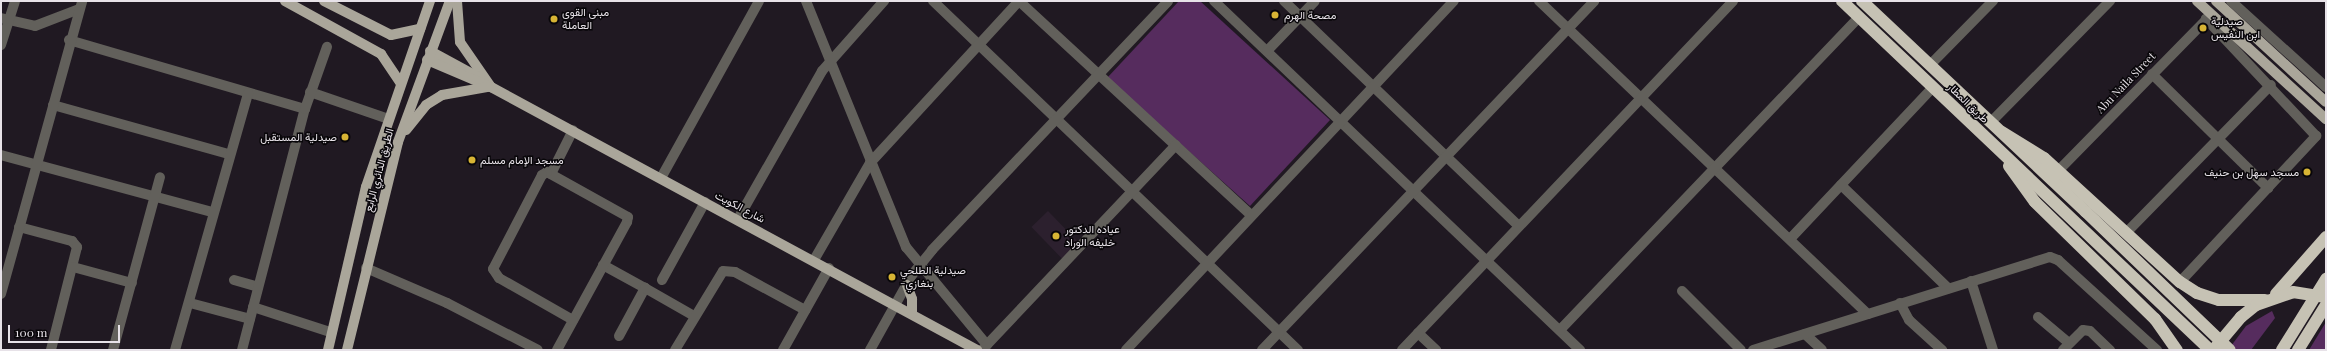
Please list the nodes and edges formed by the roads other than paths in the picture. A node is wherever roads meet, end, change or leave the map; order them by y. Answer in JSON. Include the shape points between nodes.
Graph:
{"nodes":[{"id":1,"x":15,"y":1,"type":"edge"},
{"id":2,"x":285,"y":1,"type":"edge"},
{"id":3,"x":430,"y":1,"type":"edge"},
{"id":4,"x":450,"y":1,"type":"edge"},
{"id":5,"x":456,"y":1,"type":"edge"},
{"id":6,"x":759,"y":1,"type":"edge"},
{"id":7,"x":806,"y":1,"type":"edge"},
{"id":8,"x":884,"y":1,"type":"edge"},
{"id":9,"x":933,"y":1,"type":"edge"},
{"id":10,"x":1019,"y":1,"type":"edge"},
{"id":11,"x":1168,"y":1,"type":"edge"},
{"id":12,"x":1214,"y":1,"type":"edge"},
{"id":13,"x":1284,"y":1,"type":"edge"},
{"id":14,"x":1315,"y":1,"type":"edge"},
{"id":15,"x":1454,"y":1,"type":"edge"},
{"id":16,"x":1539,"y":1,"type":"edge"},
{"id":17,"x":1594,"y":1,"type":"edge"},
{"id":18,"x":1733,"y":1,"type":"edge"},
{"id":19,"x":1842,"y":1,"type":"edge"},
{"id":20,"x":1862,"y":1,"type":"edge"},
{"id":21,"x":1993,"y":1,"type":"edge"},
{"id":22,"x":2110,"y":1,"type":"edge"},
{"id":23,"x":2198,"y":1,"type":"edge"},
{"id":24,"x":2216,"y":1,"type":"edge"},
{"id":25,"x":2232,"y":1,"type":"edge"},
{"id":26,"x":328,"y":2,"type":"edge"},
{"id":27,"x":81,"y":5,"type":"edge"},
{"id":28,"x":1300,"y":16,"type":"junction"},
{"id":29,"x":1859,"y":17,"type":"junction"},
{"id":30,"x":2209,"y":17,"type":"junction"},
{"id":31,"x":5,"y":19,"type":"edge"},
{"id":32,"x":420,"y":29,"type":"junction"},
{"id":33,"x":1568,"y":29,"type":"junction"},
{"id":34,"x":69,"y":40,"type":"junction"},
{"id":35,"x":979,"y":44,"type":"junction"},
{"id":36,"x":1,"y":45,"type":"edge"},
{"id":37,"x":327,"y":47,"type":"dead end"},
{"id":38,"x":1267,"y":51,"type":"junction"},
{"id":39,"x":428,"y":55,"type":"junction"},
{"id":40,"x":831,"y":58,"type":"junction"},
{"id":41,"x":1930,"y":65,"type":"junction"},
{"id":42,"x":1098,"y":74,"type":"junction"},
{"id":43,"x":2152,"y":74,"type":"junction"},
{"id":44,"x":400,"y":82,"type":"junction"},
{"id":45,"x":1373,"y":85,"type":"junction"},
{"id":46,"x":2271,"y":85,"type":"junction"},
{"id":47,"x":491,"y":87,"type":"junction"},
{"id":48,"x":1932,"y":87,"type":"junction"},
{"id":49,"x":2326,"y":87,"type":"edge"},
{"id":50,"x":310,"y":92,"type":"junction"},
{"id":51,"x":248,"y":93,"type":"junction"},
{"id":52,"x":1641,"y":98,"type":"junction"},
{"id":53,"x":2326,"y":102,"type":"edge"},
{"id":54,"x":53,"y":105,"type":"junction"},
{"id":55,"x":304,"y":109,"type":"junction"},
{"id":56,"x":386,"y":118,"type":"junction"},
{"id":57,"x":1056,"y":119,"type":"junction"},
{"id":58,"x":2326,"y":119,"type":"edge"},
{"id":59,"x":1340,"y":120,"type":"junction"},
{"id":60,"x":1991,"y":122,"type":"junction"},
{"id":61,"x":573,"y":130,"type":"junction"},
{"id":62,"x":2002,"y":132,"type":"junction"},
{"id":63,"x":2218,"y":138,"type":"junction"},
{"id":64,"x":398,"y":142,"type":"junction"},
{"id":65,"x":1176,"y":146,"type":"junction"},
{"id":66,"x":229,"y":154,"type":"junction"},
{"id":67,"x":1,"y":155,"type":"edge"},
{"id":68,"x":2002,"y":155,"type":"junction"},
{"id":69,"x":1446,"y":156,"type":"junction"},
{"id":70,"x":870,"y":163,"type":"junction"},
{"id":71,"x":36,"y":165,"type":"junction"},
{"id":72,"x":1715,"y":168,"type":"junction"},
{"id":73,"x":2059,"y":170,"type":"junction"},
{"id":74,"x":551,"y":174,"type":"junction"},
{"id":75,"x":160,"y":177,"type":"dead end"},
{"id":76,"x":661,"y":178,"type":"junction"},
{"id":77,"x":1841,"y":185,"type":"junction"},
{"id":78,"x":2268,"y":188,"type":"junction"},
{"id":79,"x":1414,"y":190,"type":"junction"},
{"id":80,"x":1132,"y":192,"type":"junction"},
{"id":81,"x":154,"y":198,"type":"junction"},
{"id":82,"x":706,"y":202,"type":"junction"},
{"id":83,"x":212,"y":212,"type":"junction"},
{"id":84,"x":1251,"y":215,"type":"junction"},
{"id":85,"x":738,"y":219,"type":"junction"},
{"id":86,"x":1519,"y":226,"type":"junction"},
{"id":87,"x":19,"y":228,"type":"junction"},
{"id":88,"x":2126,"y":232,"type":"junction"},
{"id":89,"x":2326,"y":237,"type":"edge"},
{"id":90,"x":1790,"y":240,"type":"junction"},
{"id":91,"x":814,"y":260,"type":"junction"},
{"id":92,"x":1486,"y":260,"type":"junction"},
{"id":93,"x":1207,"y":263,"type":"junction"},
{"id":94,"x":603,"y":265,"type":"junction"},
{"id":95,"x":919,"y":266,"type":"junction"},
{"id":96,"x":72,"y":267,"type":"junction"},
{"id":97,"x":366,"y":268,"type":"junction"},
{"id":98,"x":828,"y":268,"type":"junction"},
{"id":99,"x":2326,"y":279,"type":"edge"},
{"id":100,"x":234,"y":280,"type":"dead end"},
{"id":101,"x":662,"y":280,"type":"dead end"},
{"id":102,"x":1971,"y":281,"type":"junction"},
{"id":103,"x":2180,"y":282,"type":"junction"},
{"id":104,"x":132,"y":283,"type":"junction"},
{"id":105,"x":907,"y":285,"type":"junction"},
{"id":106,"x":258,"y":287,"type":"junction"},
{"id":107,"x":646,"y":288,"type":"junction"},
{"id":108,"x":1948,"y":288,"type":"junction"},
{"id":109,"x":1682,"y":291,"type":"dead end"},
{"id":110,"x":1,"y":294,"type":"edge"},
{"id":111,"x":2326,"y":297,"type":"edge"},
{"id":112,"x":2269,"y":298,"type":"junction"},
{"id":113,"x":190,"y":303,"type":"junction"},
{"id":114,"x":1900,"y":303,"type":"junction"},
{"id":115,"x":896,"y":305,"type":"junction"},
{"id":116,"x":2326,"y":305,"type":"edge"},
{"id":117,"x":253,"y":307,"type":"junction"},
{"id":118,"x":805,"y":310,"type":"junction"},
{"id":119,"x":912,"y":313,"type":"junction"},
{"id":120,"x":1868,"y":314,"type":"junction"},
{"id":121,"x":694,"y":316,"type":"junction"},
{"id":122,"x":2038,"y":317,"type":"dead end"},
{"id":123,"x":250,"y":319,"type":"junction"},
{"id":124,"x":573,"y":320,"type":"junction"},
{"id":125,"x":1560,"y":330,"type":"junction"},
{"id":126,"x":330,"y":332,"type":"junction"},
{"id":127,"x":1279,"y":332,"type":"junction"},
{"id":128,"x":1418,"y":333,"type":"junction"},
{"id":129,"x":1805,"y":334,"type":"junction"},
{"id":130,"x":619,"y":336,"type":"dead end"},
{"id":131,"x":984,"y":347,"type":"edge"},
{"id":132,"x":2066,"y":347,"type":"edge"},
{"id":133,"x":971,"y":349,"type":"edge"},
{"id":134,"x":51,"y":350,"type":"edge"},
{"id":135,"x":113,"y":350,"type":"edge"},
{"id":136,"x":175,"y":350,"type":"edge"},
{"id":137,"x":242,"y":350,"type":"edge"},
{"id":138,"x":328,"y":350,"type":"edge"},
{"id":139,"x":347,"y":350,"type":"edge"},
{"id":140,"x":538,"y":350,"type":"edge"},
{"id":141,"x":557,"y":350,"type":"edge"},
{"id":142,"x":675,"y":350,"type":"edge"},
{"id":143,"x":783,"y":350,"type":"edge"},
{"id":144,"x":870,"y":350,"type":"edge"},
{"id":145,"x":1126,"y":350,"type":"edge"},
{"id":146,"x":1262,"y":350,"type":"edge"},
{"id":147,"x":1298,"y":350,"type":"edge"},
{"id":148,"x":1402,"y":350,"type":"edge"},
{"id":149,"x":1436,"y":350,"type":"edge"},
{"id":150,"x":1580,"y":350,"type":"edge"},
{"id":151,"x":1740,"y":350,"type":"edge"},
{"id":152,"x":1753,"y":350,"type":"edge"},
{"id":153,"x":1822,"y":350,"type":"edge"},
{"id":154,"x":1942,"y":350,"type":"edge"},
{"id":155,"x":1993,"y":350,"type":"edge"},
{"id":156,"x":2110,"y":350,"type":"edge"},
{"id":157,"x":2157,"y":350,"type":"edge"},
{"id":158,"x":2177,"y":350,"type":"edge"},
{"id":159,"x":2210,"y":350,"type":"edge"},
{"id":160,"x":2213,"y":350,"type":"edge"},
{"id":161,"x":2230,"y":350,"type":"edge"},
{"id":162,"x":2282,"y":350,"type":"edge"},
{"id":163,"x":2298,"y":350,"type":"edge"}],
"edges":[{"from":1,"to":31,"type":"street"},
{"from":2,"to":44,"type":"main road","via":[[381,54]]},
{"from":3,"to":32,"type":"main road","name":"الطريق الدائري الرابع"},
{"from":4,"to":39,"type":"main road","name":"الطريق الدائري الرابع"},
{"from":5,"to":47,"type":"main road","via":[[460,42]]},
{"from":6,"to":76,"type":"street"},
{"from":7,"to":40,"type":"street"},
{"from":8,"to":40,"type":"street"},
{"from":9,"to":35,"type":"street"},
{"from":10,"to":35,"type":"street"},
{"from":10,"to":42,"type":"street"},
{"from":11,"to":42,"type":"street"},
{"from":12,"to":38,"type":"street"},
{"from":13,"to":28,"type":"street"},
{"from":14,"to":28,"type":"street"},
{"from":15,"to":45,"type":"street"},
{"from":16,"to":33,"type":"street"},
{"from":17,"to":33,"type":"street"},
{"from":18,"to":52,"type":"street"},
{"from":19,"to":29,"type":"highway","name":"طريق المطار"},
{"from":20,"to":41,"type":"highway","name":"طريق المطار"},
{"from":21,"to":41,"type":"street"},
{"from":22,"to":60,"type":"street"},
{"from":23,"to":30,"type":"main road"},
{"from":24,"to":53,"type":"main road"},
{"from":25,"to":49,"type":"street"},
{"from":26,"to":32,"type":"main road","via":[[391,35]]},
{"from":27,"to":31,"type":"street","via":[[35,26]]},
{"from":27,"to":34,"type":"street"},
{"from":28,"to":38,"type":"street"},
{"from":28,"to":45,"type":"street"},
{"from":29,"to":48,"type":"highway","name":"طريق المطار"},
{"from":29,"to":72,"type":"street"},
{"from":30,"to":43,"type":"street","name":"Abu Naila Street"},
{"from":30,"to":46,"type":"street"},
{"from":30,"to":58,"type":"main road"},
{"from":31,"to":36,"type":"street"},
{"from":32,"to":44,"type":"main road","name":"الطريق الدائري الرابع"},
{"from":33,"to":52,"type":"street"},
{"from":33,"to":69,"type":"street"},
{"from":34,"to":51,"type":"street"},
{"from":34,"to":54,"type":"street"},
{"from":35,"to":57,"type":"street"},
{"from":35,"to":70,"type":"street"},
{"from":37,"to":50,"type":"street"},
{"from":38,"to":59,"type":"street"},
{"from":39,"to":47,"type":"main road","name":"شارع الكويت"},
{"from":39,"to":64,"type":"main road","name":"الطريق الدائري الرابع"},
{"from":40,"to":70,"type":"street"},
{"from":40,"to":85,"type":"street"},
{"from":41,"to":60,"type":"highway","name":"طريق المطار"},
{"from":42,"to":57,"type":"street"},
{"from":42,"to":65,"type":"street"},
{"from":43,"to":63,"type":"street"},
{"from":43,"to":73,"type":"street","name":"Abu Naila Street"},
{"from":44,"to":56,"type":"main road","name":"الطريق الدائري الرابع"},
{"from":45,"to":59,"type":"street"},
{"from":45,"to":69,"type":"street"},
{"from":46,"to":63,"type":"street"},
{"from":46,"to":78,"type":"street","via":[[2316,136]]},
{"from":47,"to":61,"type":"main road","name":"شارع الكويت"},
{"from":47,"to":64,"type":"main road","via":[[451,92],[434,100],[419,112]]},
{"from":48,"to":68,"type":"highway","name":"طريق المطار"},
{"from":48,"to":77,"type":"street"},
{"from":50,"to":55,"type":"street"},
{"from":50,"to":56,"type":"street"},
{"from":51,"to":55,"type":"street"},
{"from":51,"to":66,"type":"street"},
{"from":52,"to":72,"type":"street"},
{"from":52,"to":86,"type":"street"},
{"from":54,"to":66,"type":"street"},
{"from":54,"to":71,"type":"street"},
{"from":55,"to":106,"type":"street"},
{"from":56,"to":126,"type":"main road","name":"الطريق الدائري الرابع"},
{"from":57,"to":80,"type":"street"},
{"from":57,"to":95,"type":"street"},
{"from":59,"to":79,"type":"street"},
{"from":59,"to":84,"type":"street"},
{"from":60,"to":62,"type":"highway","name":"طريق المطار"},
{"from":61,"to":74,"type":"street"},
{"from":61,"to":76,"type":"main road","name":"شارع الكويت"},
{"from":62,"to":73,"type":"highway"},
{"from":62,"to":161,"type":"highway","name":"طريق المطار","bridge":true},
{"from":63,"to":78,"type":"street"},
{"from":63,"to":88,"type":"street"},
{"from":64,"to":97,"type":"main road","name":"الطريق الدائري الرابع"},
{"from":65,"to":80,"type":"street"},
{"from":65,"to":84,"type":"street"},
{"from":66,"to":83,"type":"street"},
{"from":67,"to":71,"type":"street"},
{"from":68,"to":158,"type":"highway","via":[[2035,202],[2155,319]]},
{"from":68,"to":159,"type":"highway","name":"طريق المطار"},
{"from":69,"to":79,"type":"street"},
{"from":69,"to":86,"type":"street"},
{"from":70,"to":91,"type":"street"},
{"from":70,"to":95,"type":"street","via":[[906,247]]},
{"from":71,"to":81,"type":"street"},
{"from":71,"to":87,"type":"street"},
{"from":72,"to":90,"type":"street"},
{"from":72,"to":125,"type":"street"},
{"from":73,"to":88,"type":"highway"},
{"from":74,"to":94,"type":"street","via":[[628,217]]},
{"from":74,"to":124,"type":"street","via":[[542,175],[494,269],[499,278]]},
{"from":75,"to":81,"type":"street"},
{"from":76,"to":82,"type":"main road","name":"شارع الكويت"},
{"from":77,"to":90,"type":"street"},
{"from":77,"to":108,"type":"street"},
{"from":78,"to":103,"type":"street"},
{"from":79,"to":92,"type":"street"},
{"from":79,"to":127,"type":"street"},
{"from":80,"to":93,"type":"street"},
{"from":80,"to":131,"type":"street"},
{"from":81,"to":83,"type":"street"},
{"from":81,"to":104,"type":"street"},
{"from":82,"to":85,"type":"main road","name":"شارع الكويت"},
{"from":82,"to":101,"type":"street"},
{"from":83,"to":113,"type":"street"},
{"from":84,"to":93,"type":"street"},
{"from":85,"to":91,"type":"main road","name":"شارع الكويت"},
{"from":86,"to":92,"type":"street"},
{"from":87,"to":96,"type":"street","via":[[76,243]]},
{"from":87,"to":110,"type":"street"},
{"from":88,"to":103,"type":"highway"},
{"from":89,"to":112,"type":"highway"},
{"from":90,"to":120,"type":"street"},
{"from":91,"to":98,"type":"main road","name":"شارع الكويت"},
{"from":92,"to":125,"type":"street"},
{"from":92,"to":128,"type":"street"},
{"from":93,"to":127,"type":"street"},
{"from":93,"to":145,"type":"street"},
{"from":94,"to":107,"type":"street"},
{"from":94,"to":124,"type":"street"},
{"from":95,"to":105,"type":"street"},
{"from":95,"to":131,"type":"street"},
{"from":96,"to":104,"type":"street"},
{"from":96,"to":134,"type":"street"},
{"from":97,"to":139,"type":"main road","name":"الطريق الدائري الرابع"},
{"from":97,"to":140,"type":"street","via":[[446,303]]},
{"from":98,"to":115,"type":"main road","name":"شارع الكويت"},
{"from":98,"to":118,"type":"street"},
{"from":99,"to":162,"type":"highway"},
{"from":100,"to":106,"type":"street"},
{"from":102,"to":108,"type":"street"},
{"from":102,"to":155,"type":"street"},
{"from":102,"to":157,"type":"street","via":[[2054,258]]},
{"from":103,"to":112,"type":"highway","via":[[2197,293],[2218,300]]},
{"from":104,"to":135,"type":"street"},
{"from":105,"to":115,"type":"street"},
{"from":105,"to":119,"type":"main road","via":[[912,298]]},
{"from":106,"to":117,"type":"street"},
{"from":107,"to":121,"type":"street"},
{"from":107,"to":130,"type":"street"},
{"from":108,"to":114,"type":"street"},
{"from":109,"to":151,"type":"street"},
{"from":111,"to":112,"type":"highway","bridge":true,"via":[[2293,292]]},
{"from":112,"to":160,"type":"highway","via":[[2241,317]]},
{"from":113,"to":123,"type":"street"},
{"from":113,"to":136,"type":"street"},
{"from":114,"to":120,"type":"street"},
{"from":114,"to":154,"type":"street","via":[[1909,320]]},
{"from":115,"to":119,"type":"main road","name":"شارع الكويت"},
{"from":115,"to":144,"type":"street"},
{"from":116,"to":163,"type":"highway"},
{"from":117,"to":123,"type":"street"},
{"from":117,"to":126,"type":"street"},
{"from":118,"to":121,"type":"street","via":[[728,270],[716,278]]},
{"from":118,"to":143,"type":"street"},
{"from":119,"to":133,"type":"main road","name":"شارع الكويت"},
{"from":120,"to":129,"type":"street"},
{"from":121,"to":142,"type":"street"},
{"from":122,"to":132,"type":"street"},
{"from":123,"to":137,"type":"street"},
{"from":124,"to":141,"type":"street"},
{"from":125,"to":150,"type":"street"},
{"from":126,"to":138,"type":"main road","name":"الطريق الدائري الرابع"},
{"from":127,"to":146,"type":"street"},
{"from":127,"to":147,"type":"street"},
{"from":128,"to":148,"type":"street"},
{"from":128,"to":149,"type":"street"},
{"from":129,"to":152,"type":"street"},
{"from":129,"to":153,"type":"street"},
{"from":132,"to":156,"type":"street","via":[[2080,331],[2087,330]]}]}
